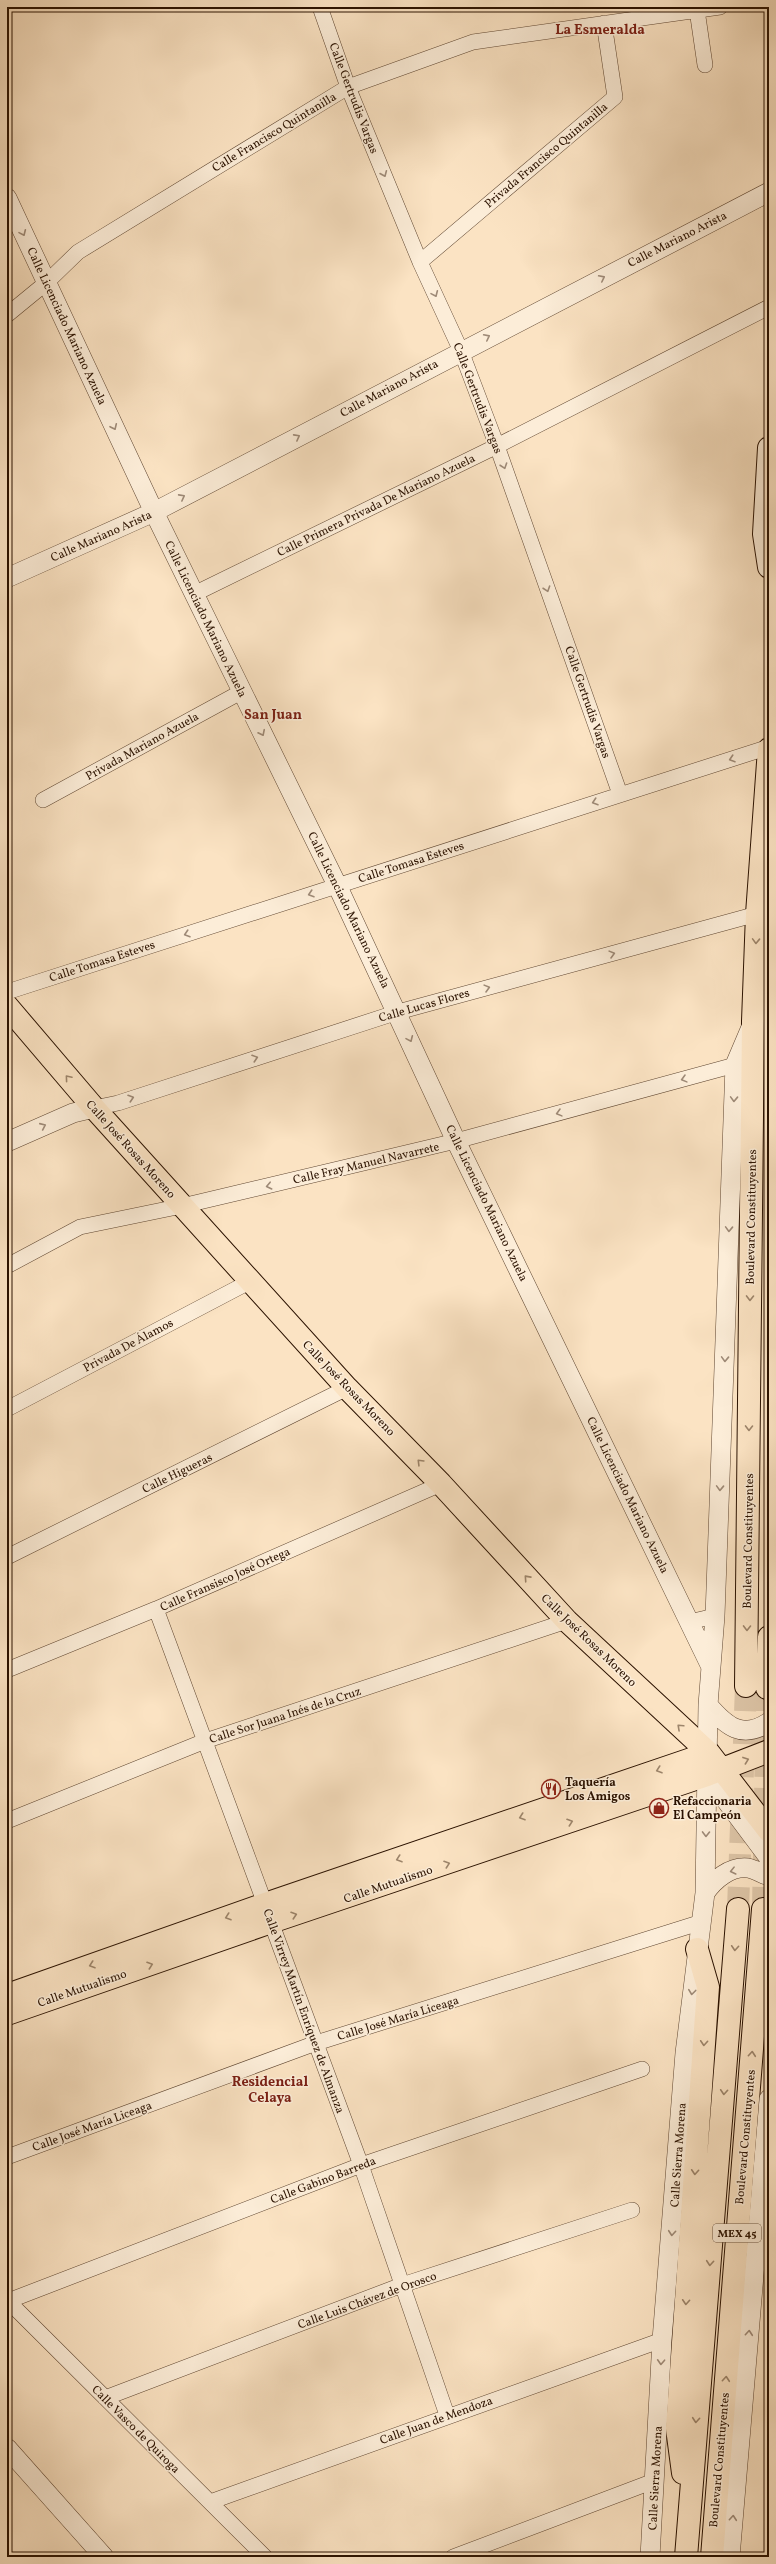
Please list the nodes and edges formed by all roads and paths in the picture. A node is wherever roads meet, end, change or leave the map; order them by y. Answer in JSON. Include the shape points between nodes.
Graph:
{"nodes":[{"id":1,"x":320,"y":7,"type":"edge"},
{"id":2,"x":720,"y":7,"type":"edge"},
{"id":3,"x":696,"y":10,"type":"junction"},
{"id":4,"x":604,"y":23,"type":"junction"},
{"id":5,"x":705,"y":66,"type":"dead end"},
{"id":6,"x":348,"y":87,"type":"junction"},
{"id":7,"x":769,"y":192,"type":"edge"},
{"id":8,"x":7,"y":198,"type":"edge"},
{"id":9,"x":420,"y":262,"type":"junction"},
{"id":10,"x":46,"y":283,"type":"junction"},
{"id":11,"x":769,"y":307,"type":"edge"},
{"id":12,"x":7,"y":315,"type":"edge"},
{"id":13,"x":461,"y":351,"type":"junction"},
{"id":14,"x":497,"y":446,"type":"junction"},
{"id":15,"x":769,"y":448,"type":"edge"},
{"id":16,"x":154,"y":512,"type":"junction"},
{"id":17,"x":769,"y":566,"type":"edge"},
{"id":18,"x":7,"y":578,"type":"edge"},
{"id":19,"x":196,"y":594,"type":"junction"},
{"id":20,"x":241,"y":692,"type":"junction"},
{"id":21,"x":769,"y":748,"type":"edge"},
{"id":22,"x":620,"y":794,"type":"junction"},
{"id":23,"x":43,"y":800,"type":"dead end"},
{"id":24,"x":337,"y":885,"type":"junction"},
{"id":25,"x":758,"y":914,"type":"junction"},
{"id":26,"x":7,"y":992,"type":"edge"},
{"id":27,"x":7,"y":1006,"type":"edge"},
{"id":28,"x":398,"y":1012,"type":"junction"},
{"id":29,"x":753,"y":1021,"type":"junction"},
{"id":30,"x":735,"y":1065,"type":"junction"},
{"id":31,"x":94,"y":1108,"type":"junction"},
{"id":32,"x":456,"y":1141,"type":"junction"},
{"id":33,"x":7,"y":1142,"type":"edge"},
{"id":34,"x":182,"y":1206,"type":"junction"},
{"id":35,"x":7,"y":1266,"type":"edge"},
{"id":36,"x":250,"y":1282,"type":"junction"},
{"id":37,"x":347,"y":1388,"type":"junction"},
{"id":38,"x":7,"y":1409,"type":"edge"},
{"id":39,"x":441,"y":1484,"type":"junction"},
{"id":40,"x":7,"y":1557,"type":"edge"},
{"id":41,"x":156,"y":1609,"type":"junction"},
{"id":42,"x":715,"y":1616,"type":"junction"},
{"id":43,"x":567,"y":1621,"type":"junction"},
{"id":44,"x":689,"y":1622,"type":"junction"},
{"id":45,"x":769,"y":1638,"type":"edge"},
{"id":46,"x":710,"y":1664,"type":"junction"},
{"id":47,"x":7,"y":1670,"type":"edge"},
{"id":48,"x":746,"y":1686,"type":"tunnel mouth"},
{"id":49,"x":767,"y":1688,"type":"tunnel mouth"},
{"id":50,"x":708,"y":1705,"type":"junction"},
{"id":51,"x":769,"y":1722,"type":"edge"},
{"id":52,"x":205,"y":1741,"type":"junction"},
{"id":53,"x":769,"y":1751,"type":"edge"},
{"id":54,"x":712,"y":1766,"type":"junction"},
{"id":55,"x":7,"y":1821,"type":"edge"},
{"id":56,"x":769,"y":1831,"type":"edge"},
{"id":57,"x":769,"y":1858,"type":"edge"},
{"id":58,"x":769,"y":1876,"type":"edge"},
{"id":59,"x":705,"y":1893,"type":"junction"},
{"id":60,"x":738,"y":1909,"type":"tunnel mouth"},
{"id":61,"x":763,"y":1909,"type":"tunnel mouth"},
{"id":62,"x":268,"y":1913,"type":"junction"},
{"id":63,"x":702,"y":1922,"type":"junction"},
{"id":64,"x":697,"y":1949,"type":"junction"},
{"id":65,"x":7,"y":1995,"type":"edge"},
{"id":66,"x":7,"y":2014,"type":"edge"},
{"id":67,"x":316,"y":2043,"type":"junction"},
{"id":68,"x":642,"y":2069,"type":"dead end"},
{"id":69,"x":769,"y":2099,"type":"edge"},
{"id":70,"x":7,"y":2157,"type":"edge"},
{"id":71,"x":361,"y":2165,"type":"junction"},
{"id":72,"x":632,"y":2210,"type":"dead end"},
{"id":73,"x":402,"y":2286,"type":"junction"},
{"id":74,"x":7,"y":2300,"type":"edge"},
{"id":75,"x":662,"y":2340,"type":"junction"},
{"id":76,"x":106,"y":2398,"type":"junction"},
{"id":77,"x":447,"y":2416,"type":"junction"},
{"id":78,"x":11,"y":2458,"type":"edge"},
{"id":79,"x":654,"y":2481,"type":"junction"},
{"id":80,"x":210,"y":2502,"type":"junction"},
{"id":81,"x":688,"y":2517,"type":"junction"},
{"id":82,"x":104,"y":2557,"type":"edge"},
{"id":83,"x":265,"y":2557,"type":"edge"},
{"id":84,"x":453,"y":2557,"type":"edge"},
{"id":85,"x":650,"y":2557,"type":"edge"},
{"id":86,"x":686,"y":2557,"type":"edge"},
{"id":87,"x":712,"y":2557,"type":"edge"},
{"id":88,"x":730,"y":2557,"type":"edge"}],
"edges":[{"from":1,"to":6,"type":"street","name":"Calle Gertrudis Vargas"},
{"from":2,"to":3,"type":"street","name":"Calle Francisco Quintanilla"},
{"from":3,"to":4,"type":"street","name":"Calle Francisco Quintanilla"},
{"from":3,"to":5,"type":"street"},
{"from":4,"to":6,"type":"street","name":"Calle Francisco Quintanilla","via":[[473,42]]},
{"from":4,"to":9,"type":"street","name":"Privada Francisco Quintanilla","via":[[615,97]]},
{"from":6,"to":9,"type":"street","name":"Calle Gertrudis Vargas","one_way":true},
{"from":6,"to":10,"type":"street","name":"Calle Francisco Quintanilla","via":[[78,252]]},
{"from":13,"to":7,"type":"street","name":"Calle Mariano Arista","one_way":true},
{"from":8,"to":10,"type":"street","name":"Calle Licenciado Mariano Azuela","one_way":true},
{"from":9,"to":13,"type":"street","name":"Calle Gertrudis Vargas","one_way":true},
{"from":10,"to":12,"type":"street","name":"Calle Francisco Quintanilla"},
{"from":10,"to":16,"type":"street","name":"Calle Licenciado Mariano Azuela","one_way":true},
{"from":11,"to":14,"type":"street","name":"Calle Primera Privada De Mariano Azuela"},
{"from":13,"to":14,"type":"street","name":"Calle Gertrudis Vargas"},
{"from":16,"to":13,"type":"street","name":"Calle Mariano Arista","one_way":true},
{"from":14,"to":19,"type":"street","name":"Calle Primera Privada De Mariano Azuela"},
{"from":14,"to":22,"type":"street","name":"Calle Gertrudis Vargas","one_way":true},
{"from":15,"to":17,"type":"main road","via":[[764,534]]},
{"from":16,"to":18,"type":"street","name":"Calle Mariano Arista"},
{"from":16,"to":19,"type":"street","name":"Calle Licenciado Mariano Azuela"},
{"from":19,"to":20,"type":"street","name":"Calle Licenciado Mariano Azuela"},
{"from":20,"to":23,"type":"street","name":"Privada Mariano Azuela"},
{"from":20,"to":24,"type":"street","name":"Calle Licenciado Mariano Azuela","one_way":true},
{"from":21,"to":22,"type":"street","name":"Calle Tomasa Esteves","one_way":true},
{"from":21,"to":25,"type":"main road","name":"Boulevard Constituyentes"},
{"from":22,"to":24,"type":"street","name":"Calle Tomasa Esteves","one_way":true},
{"from":24,"to":26,"type":"street","name":"Calle Tomasa Esteves","one_way":true},
{"from":24,"to":28,"type":"street","name":"Calle Licenciado Mariano Azuela"},
{"from":28,"to":25,"type":"street","name":"Calle Lucas Flores","one_way":true},
{"from":25,"to":29,"type":"main road","name":"Boulevard Constituyentes","one_way":true},
{"from":31,"to":27,"type":"main road","name":"Calle José Rosas Moreno","one_way":true},
{"from":31,"to":28,"type":"street","name":"Calle Lucas Flores","one_way":true,"via":[[118,1103]]},
{"from":28,"to":32,"type":"street","name":"Calle Licenciado Mariano Azuela","one_way":true},
{"from":29,"to":30,"type":"street"},
{"from":29,"to":48,"type":"main road","name":"Boulevard Constituyentes","one_way":true},
{"from":30,"to":32,"type":"street","name":"Calle Fray Manuel Navarrete","one_way":true},
{"from":30,"to":42,"type":"street","name":"Calle Sierra Morena","one_way":true},
{"from":33,"to":31,"type":"street","one_way":true,"via":[[73,1113]]},
{"from":31,"to":34,"type":"main road","name":"Calle José Rosas Moreno"},
{"from":32,"to":34,"type":"street","name":"Calle Fray Manuel Navarrete","one_way":true},
{"from":32,"to":44,"type":"street","name":"Calle Licenciado Mariano Azuela"},
{"from":34,"to":35,"type":"street","name":"Calle Fray Manuel Navarrete","via":[[80,1227]]},
{"from":34,"to":36,"type":"main road","name":"Calle José Rosas Moreno"},
{"from":36,"to":37,"type":"main road","name":"Calle José Rosas Moreno"},
{"from":36,"to":38,"type":"street","name":"Privada De Álamos"},
{"from":39,"to":37,"type":"main road","name":"Calle José Rosas Moreno","one_way":true},
{"from":37,"to":40,"type":"street","name":"Calle Higueras"},
{"from":39,"to":41,"type":"street","name":"Calle Fransisco José Ortega"},
{"from":43,"to":39,"type":"main road","name":"Calle José Rosas Moreno","one_way":true},
{"from":41,"to":47,"type":"street","name":"Calle Fransisco José Ortega"},
{"from":41,"to":52,"type":"street","name":"Calle Virrey Martín Enríquez de Almanza"},
{"from":42,"to":44,"type":"street"},
{"from":42,"to":46,"type":"street","name":"Calle Sierra Morena"},
{"from":43,"to":52,"type":"street","name":"Calle Sor Juana Inés de la Cruz"},
{"from":54,"to":43,"type":"main road","name":"Calle José Rosas Moreno","one_way":true},
{"from":44,"to":46,"type":"street","name":"Calle Licenciado Mariano Azuela"},
{"from":45,"to":49,"type":"main road"},
{"from":46,"to":50,"type":"street","name":"Calle Sierra Morena"},
{"from":50,"to":51,"type":"street","via":[[718,1717],[740,1731],[753,1730]]},
{"from":50,"to":54,"type":"street","name":"Calle Sierra Morena"},
{"from":52,"to":55,"type":"street","name":"Calle Sor Juana Inés de la Cruz"},
{"from":52,"to":62,"type":"street","name":"Calle Virrey Martín Enríquez de Almanza"},
{"from":54,"to":53,"type":"main road","name":"Calle Mutualismo","one_way":true},
{"from":54,"to":56,"type":"main road","name":"Calle José Rosas Moreno"},
{"from":54,"to":57,"type":"street"},
{"from":54,"to":59,"type":"street","name":"Calle Sierra Morena","one_way":true},
{"from":54,"to":62,"type":"main road","name":"Calle Mutualismo"},
{"from":58,"to":59,"type":"street","one_way":true,"via":[[747,1868],[728,1872],[713,1882]]},
{"from":59,"to":63,"type":"street","name":"Calle Sierra Morena"},
{"from":60,"to":81,"type":"main road","name":"Boulevard Constituyentes","number":"MEX 45","one_way":true},
{"from":87,"to":61,"type":"main road","name":"Boulevard Constituyentes","number":"MEX 45","one_way":true},
{"from":62,"to":65,"type":"main road","name":"Calle Mutualismo","one_way":true},
{"from":66,"to":62,"type":"main road","name":"Calle Mutualismo","one_way":true},
{"from":62,"to":67,"type":"street","name":"Calle Virrey Martín Enríquez de Almanza"},
{"from":63,"to":64,"type":"street","name":"Calle Sierra Morena"},
{"from":63,"to":67,"type":"street","name":"Calle José María Liceaga"},
{"from":64,"to":75,"type":"street","name":"Calle Sierra Morena","one_way":true,"via":[[685,2053]]},
{"from":64,"to":81,"type":"main road","one_way":true,"via":[[708,1987],[677,2428]]},
{"from":67,"to":70,"type":"street","name":"Calle José María Liceaga"},
{"from":67,"to":71,"type":"street","name":"Calle Virrey Martín Enríquez de Almanza"},
{"from":68,"to":71,"type":"street","name":"Calle Gabino Barreda"},
{"from":88,"to":69,"type":"street","one_way":true},
{"from":71,"to":73,"type":"street","name":"Calle Virrey Martín Enríquez de Almanza"},
{"from":71,"to":74,"type":"street","name":"Calle Gabino Barreda"},
{"from":72,"to":73,"type":"street","name":"Calle Luis Chávez de Orosco"},
{"from":73,"to":76,"type":"street","name":"Calle Luis Chávez de Orosco"},
{"from":73,"to":77,"type":"street","name":"Calle Virrey Martín Enríquez de Almanza"},
{"from":74,"to":76,"type":"street","name":"Calle Vasco de Quiroga"},
{"from":75,"to":77,"type":"street","name":"Calle Juan de Mendoza"},
{"from":75,"to":79,"type":"street","name":"Calle Sierra Morena","one_way":true},
{"from":76,"to":80,"type":"street","name":"Calle Vasco de Quiroga"},
{"from":77,"to":80,"type":"street","name":"Calle Juan de Mendoza"},
{"from":78,"to":82,"type":"street"},
{"from":79,"to":84,"type":"street"},
{"from":79,"to":85,"type":"street","name":"Calle Sierra Morena"},
{"from":80,"to":83,"type":"street","name":"Calle Vasco de Quiroga"},
{"from":81,"to":86,"type":"main road","name":"Boulevard Constituyentes","number":"MEX 45"}]}
